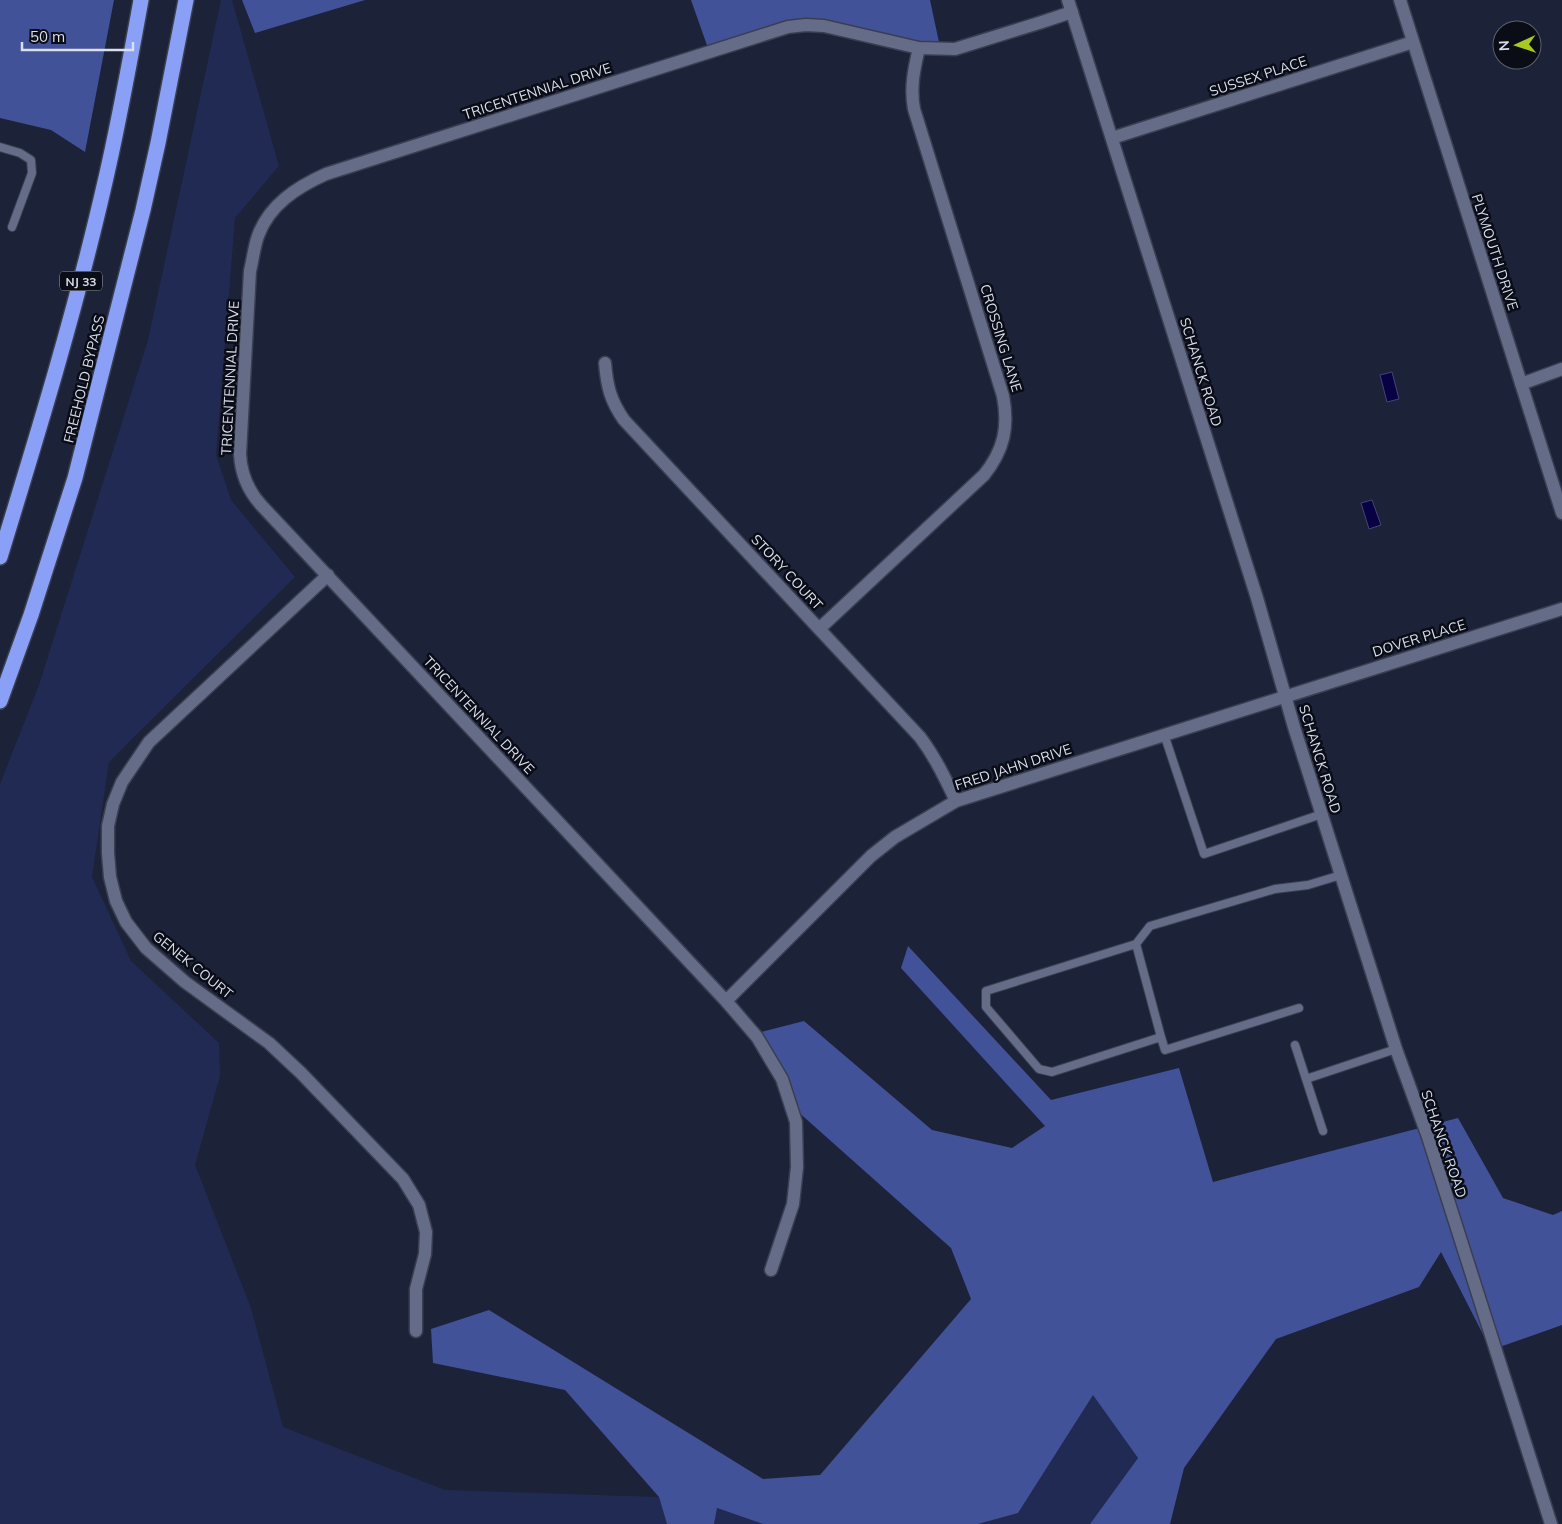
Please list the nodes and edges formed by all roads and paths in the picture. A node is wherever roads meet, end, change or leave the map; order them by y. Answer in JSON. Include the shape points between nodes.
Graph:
{"nodes":[{"id":1,"x":141,"y":0,"type":"edge"},
{"id":2,"x":186,"y":0,"type":"edge"},
{"id":3,"x":1400,"y":0,"type":"edge"},
{"id":4,"x":1070,"y":6,"type":"edge"},
{"id":5,"x":1413,"y":42,"type":"junction"},
{"id":6,"x":919,"y":48,"type":"junction"},
{"id":7,"x":1112,"y":138,"type":"junction"},
{"id":8,"x":0,"y":147,"type":"edge"},
{"id":9,"x":12,"y":227,"type":"dead end"},
{"id":10,"x":605,"y":363,"type":"dead end"},
{"id":11,"x":1562,"y":369,"type":"edge"},
{"id":12,"x":1521,"y":384,"type":"junction"},
{"id":13,"x":1562,"y":513,"type":"edge"},
{"id":14,"x":0,"y":557,"type":"edge"},
{"id":15,"x":328,"y":575,"type":"junction"},
{"id":16,"x":1562,"y":609,"type":"edge"},
{"id":17,"x":819,"y":628,"type":"junction"},
{"id":18,"x":1285,"y":696,"type":"junction"},
{"id":19,"x":0,"y":701,"type":"edge"},
{"id":20,"x":1164,"y":734,"type":"junction"},
{"id":21,"x":956,"y":801,"type":"junction"},
{"id":22,"x":1322,"y":814,"type":"junction"},
{"id":23,"x":1341,"y":875,"type":"junction"},
{"id":24,"x":1136,"y":944,"type":"junction"},
{"id":25,"x":726,"y":1001,"type":"junction"},
{"id":26,"x":1299,"y":1008,"type":"dead end"},
{"id":27,"x":1161,"y":1037,"type":"junction"},
{"id":28,"x":1295,"y":1045,"type":"dead end"},
{"id":29,"x":1396,"y":1049,"type":"junction"},
{"id":30,"x":1306,"y":1079,"type":"junction"},
{"id":31,"x":1322,"y":1131,"type":"dead end"},
{"id":32,"x":772,"y":1270,"type":"dead end"},
{"id":33,"x":416,"y":1331,"type":"dead end"},
{"id":34,"x":1551,"y":1524,"type":"edge"}],
"edges":[{"from":1,"to":14,"type":"highway","name":"FREEHOLD BYPASS","number":"NJ 33","via":[[105,182],[80,283],[46,410]]},
{"from":2,"to":19,"type":"highway","name":"FREEHOLD BYPASS","via":[[143,210],[75,478]]},
{"from":3,"to":5,"type":"street","name":"PLYMOUTH DRIVE"},
{"from":4,"to":6,"type":"street","name":"TRICENTENNIAL DRIVE","via":[[1042,22],[955,49]]},
{"from":4,"to":7,"type":"street","name":"SCHANCK ROAD"},
{"from":5,"to":7,"type":"street","name":"SUSSEX PLACE"},
{"from":5,"to":12,"type":"street","name":"PLYMOUTH DRIVE"},
{"from":6,"to":15,"type":"street","name":"TRICENTENNIAL DRIVE","via":[[824,26],[788,27],[326,174],[296,189],[282,201],[259,234],[250,270],[240,465],[255,498]]},
{"from":6,"to":17,"type":"street","name":"CROSSING LANE","via":[[912,86],[914,109],[1003,396],[1005,430],[1000,448],[984,475]]},
{"from":7,"to":18,"type":"street","name":"SCHANCK ROAD"},
{"from":8,"to":9,"type":"lane","via":[[31,160],[32,173]]},
{"from":10,"to":17,"type":"street","name":"STORY COURT","via":[[609,391],[624,420]]},
{"from":11,"to":12,"type":"street"},
{"from":12,"to":13,"type":"street","name":"PLYMOUTH DRIVE"},
{"from":15,"to":25,"type":"street","name":"TRICENTENNIAL DRIVE"},
{"from":15,"to":33,"type":"street","name":"GENEK COURT","via":[[149,742],[134,762],[113,804],[108,826],[110,878],[126,922],[146,948],[185,982],[269,1043],[403,1179],[419,1206],[426,1232],[425,1254],[416,1289]]},
{"from":16,"to":18,"type":"street","name":"DOVER PLACE"},
{"from":17,"to":21,"type":"street","name":"STORY COURT","via":[[920,737]]},
{"from":18,"to":20,"type":"street","name":"FRED JAHN DRIVE"},
{"from":18,"to":22,"type":"street","name":"SCHANCK ROAD"},
{"from":20,"to":21,"type":"street","name":"FRED JAHN DRIVE"},
{"from":20,"to":22,"type":"lane","via":[[1204,854]]},
{"from":21,"to":25,"type":"street","name":"FRED JAHN DRIVE","via":[[895,837],[871,856]]},
{"from":22,"to":23,"type":"street","name":"SCHANCK ROAD"},
{"from":23,"to":24,"type":"lane","via":[[1308,885],[1275,889],[1150,926]]},
{"from":23,"to":29,"type":"street","name":"SCHANCK ROAD"},
{"from":24,"to":27,"type":"lane"},
{"from":24,"to":27,"type":"lane","via":[[986,991],[986,1008],[1039,1069],[1052,1072]]},
{"from":25,"to":32,"type":"street","name":"TRICENTENNIAL DRIVE","via":[[757,1038],[782,1078],[796,1122],[793,1204]]},
{"from":26,"to":27,"type":"lane","via":[[1165,1050]]},
{"from":28,"to":30,"type":"lane"},
{"from":29,"to":30,"type":"lane"},
{"from":29,"to":34,"type":"street","name":"SCHANCK ROAD","via":[[1428,1137]]},
{"from":30,"to":31,"type":"lane"}]}
